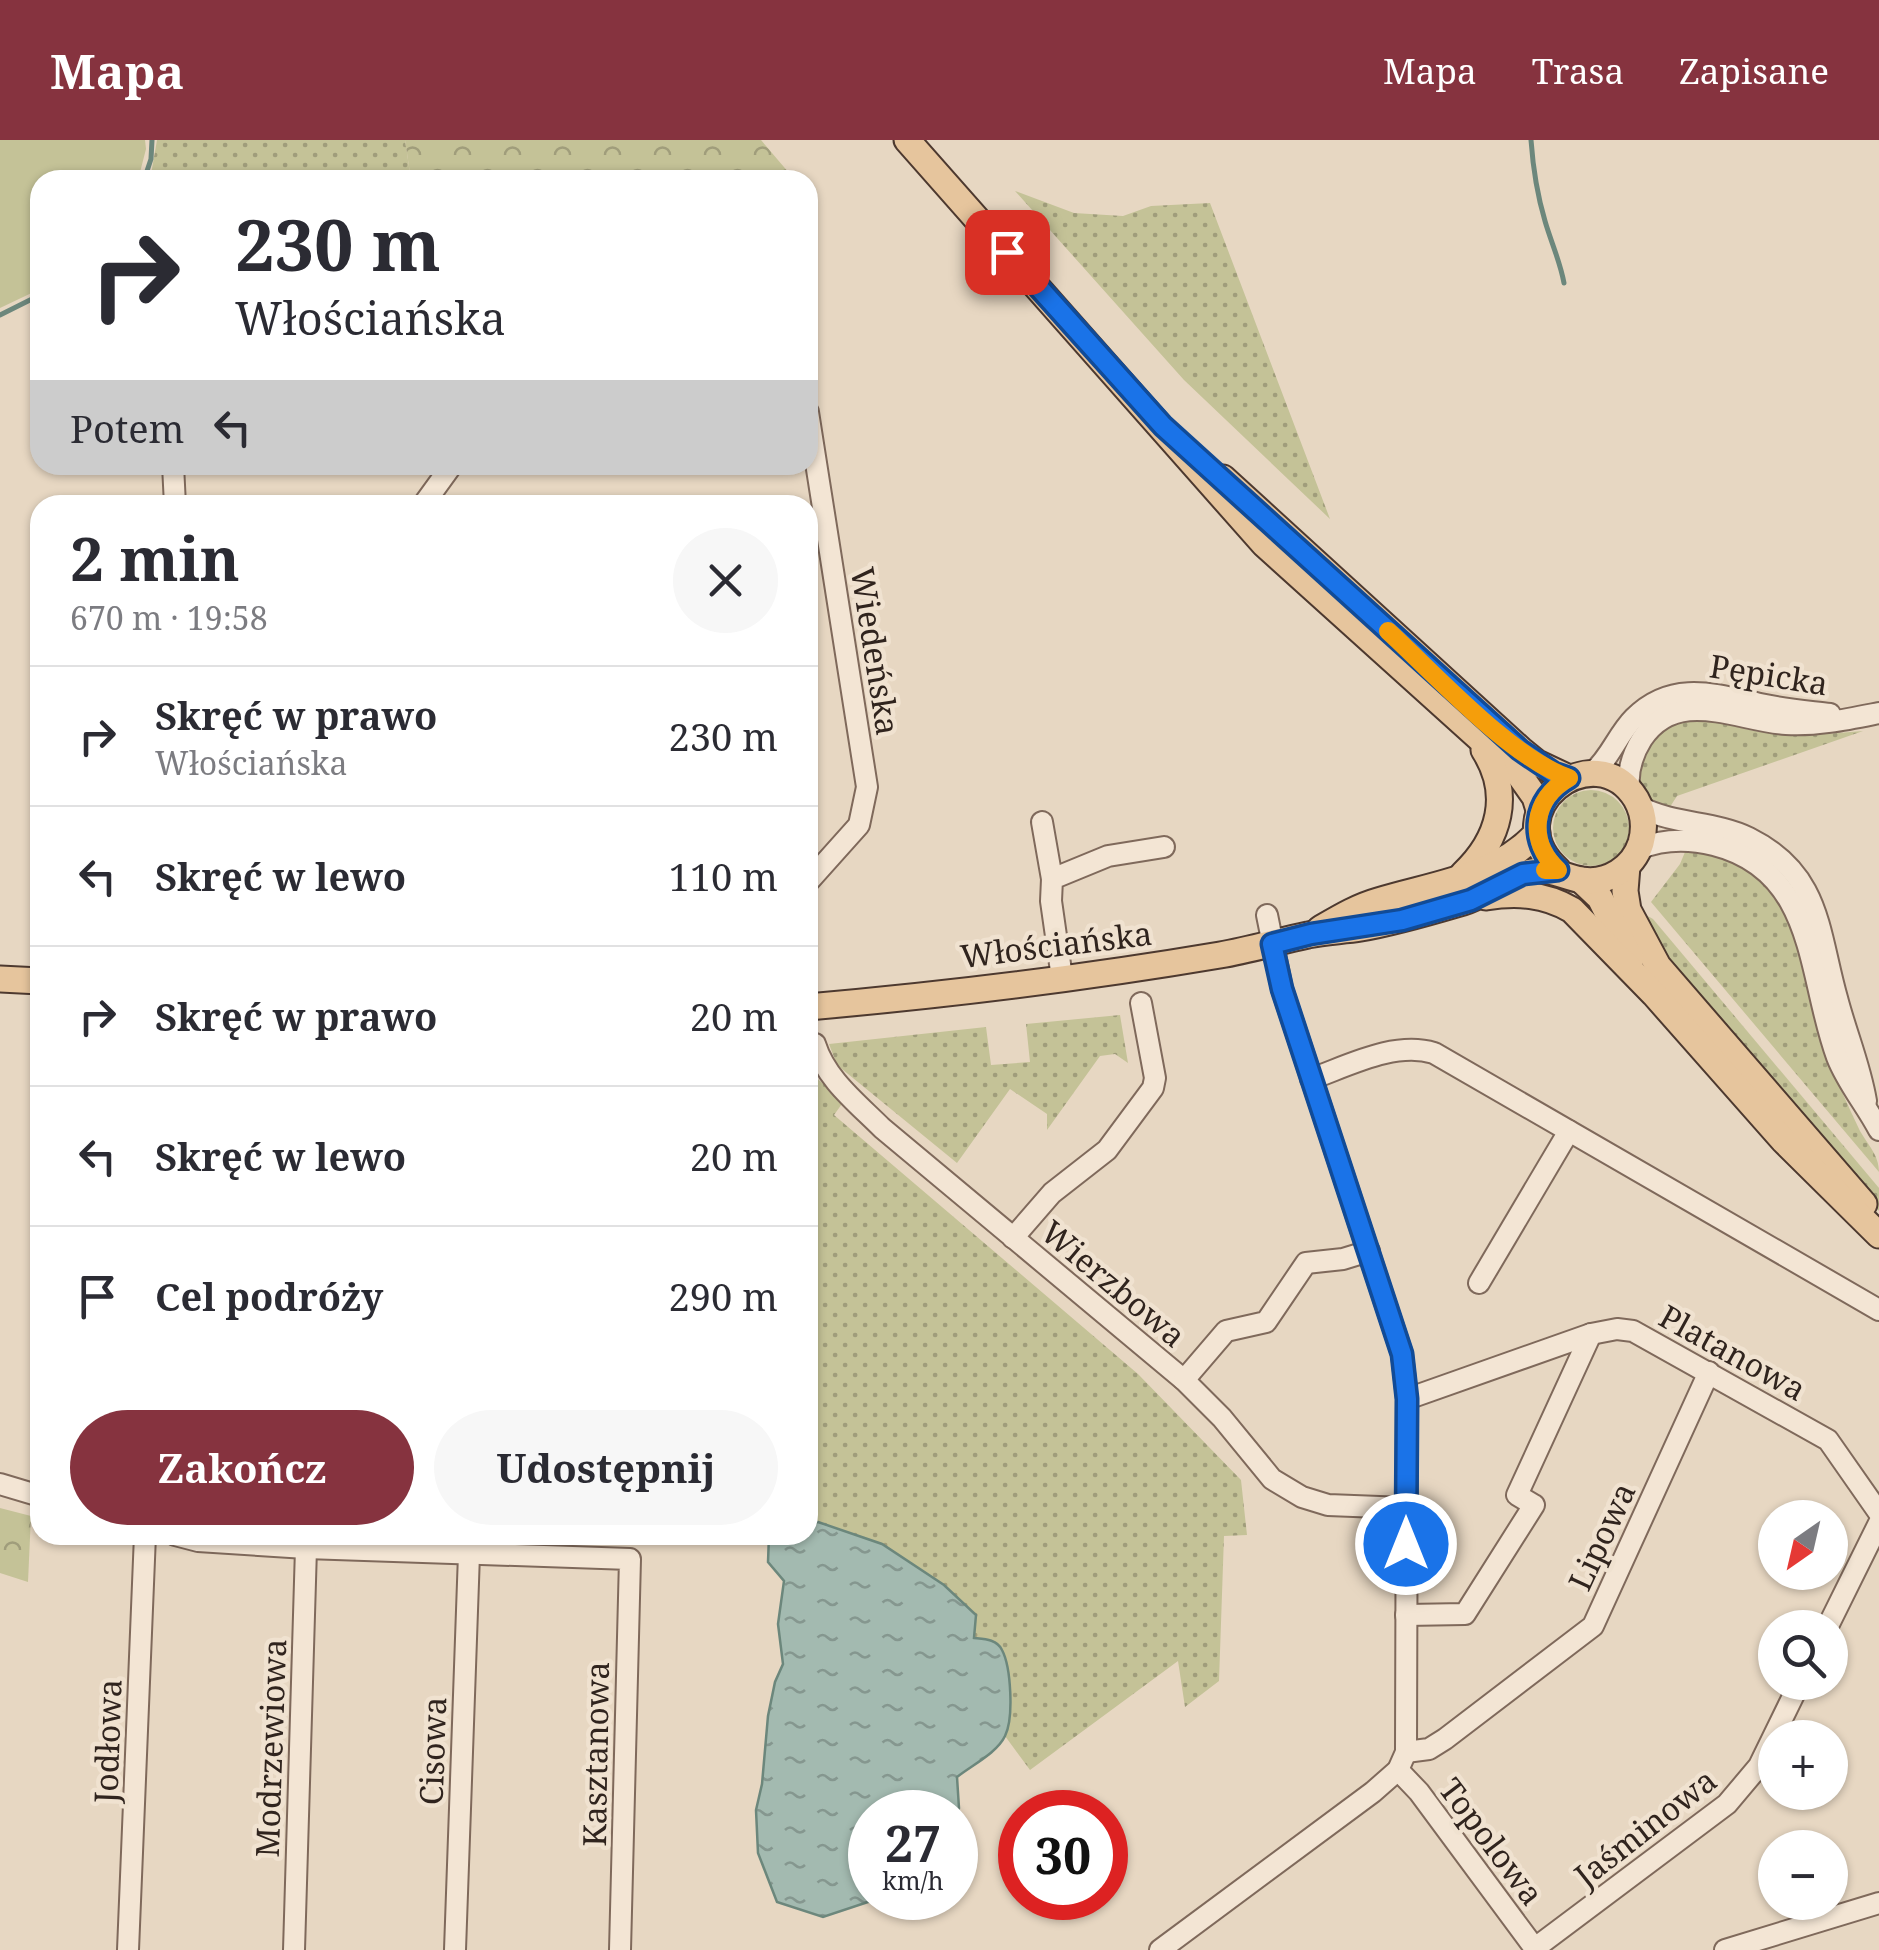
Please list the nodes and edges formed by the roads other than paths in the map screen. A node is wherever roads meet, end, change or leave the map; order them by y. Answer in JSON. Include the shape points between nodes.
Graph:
{"nodes":[{"id":1,"x":907,"y":140,"type":"edge"},
{"id":2,"x":1163,"y":426,"type":"junction"},
{"id":3,"x":818,"y":475,"type":"edge"},
{"id":4,"x":1879,"y":713,"type":"edge"},
{"id":5,"x":1852,"y":716,"type":"junction"},
{"id":6,"x":1476,"y":737,"type":"junction"},
{"id":7,"x":1580,"y":776,"type":"junction"},
{"id":8,"x":1634,"y":799,"type":"junction"},
{"id":9,"x":1042,"y":822,"type":"dead end"},
{"id":10,"x":1538,"y":822,"type":"junction"},
{"id":11,"x":1164,"y":847,"type":"dead end"},
{"id":12,"x":1633,"y":857,"type":"junction"},
{"id":13,"x":818,"y":871,"type":"edge"},
{"id":14,"x":1570,"y":875,"type":"junction"},
{"id":15,"x":1052,"y":878,"type":"junction"},
{"id":16,"x":1466,"y":889,"type":"junction"},
{"id":17,"x":1267,"y":915,"type":"dead end"},
{"id":18,"x":1272,"y":944,"type":"junction"},
{"id":19,"x":1062,"y":978,"type":"junction"},
{"id":20,"x":0,"y":979,"type":"edge"},
{"id":21,"x":30,"y":980,"type":"edge"},
{"id":22,"x":1654,"y":994,"type":"junction"},
{"id":23,"x":1141,"y":1002,"type":"dead end"},
{"id":24,"x":818,"y":1006,"type":"edge"},
{"id":25,"x":818,"y":1055,"type":"edge"},
{"id":26,"x":1310,"y":1078,"type":"junction"},
{"id":27,"x":1868,"y":1108,"type":"junction"},
{"id":28,"x":1569,"y":1130,"type":"junction"},
{"id":29,"x":1879,"y":1130,"type":"edge"},
{"id":30,"x":1879,"y":1224,"type":"edge"},
{"id":31,"x":1879,"y":1235,"type":"edge"},
{"id":32,"x":1014,"y":1238,"type":"junction"},
{"id":33,"x":1369,"y":1251,"type":"junction"},
{"id":34,"x":1479,"y":1283,"type":"dead end"},
{"id":35,"x":1879,"y":1310,"type":"edge"},
{"id":36,"x":1591,"y":1334,"type":"junction"},
{"id":37,"x":1710,"y":1372,"type":"junction"},
{"id":38,"x":1184,"y":1380,"type":"junction"},
{"id":39,"x":1407,"y":1399,"type":"junction"},
{"id":40,"x":0,"y":1484,"type":"edge"},
{"id":41,"x":30,"y":1493,"type":"edge"},
{"id":42,"x":1405,"y":1508,"type":"junction"},
{"id":43,"x":1879,"y":1513,"type":"edge"},
{"id":44,"x":1879,"y":1522,"type":"edge"},
{"id":45,"x":145,"y":1545,"type":"edge"},
{"id":46,"x":260,"y":1545,"type":"edge"},
{"id":47,"x":306,"y":1548,"type":"junction"},
{"id":48,"x":470,"y":1554,"type":"junction"},
{"id":49,"x":1836,"y":1610,"type":"edge"},
{"id":50,"x":1406,"y":1615,"type":"junction"},
{"id":51,"x":1791,"y":1700,"type":"edge"},
{"id":52,"x":1402,"y":1761,"type":"junction"},
{"id":53,"x":1879,"y":1903,"type":"edge"},
{"id":54,"x":1535,"y":1949,"type":"edge"},
{"id":55,"x":128,"y":1950,"type":"edge"},
{"id":56,"x":294,"y":1950,"type":"edge"},
{"id":57,"x":455,"y":1950,"type":"edge"},
{"id":58,"x":620,"y":1950,"type":"edge"},
{"id":59,"x":1160,"y":1950,"type":"edge"},
{"id":60,"x":1725,"y":1950,"type":"edge"}],
"edges":[{"from":1,"to":2,"type":"main road"},
{"from":2,"to":6,"type":"main road","via":[[1264,544]]},
{"from":2,"to":7,"type":"main road","via":[[1520,750],[1554,773]]},
{"from":3,"to":13,"type":"street","name":"Wiedeńska","via":[[867,787],[860,825]]},
{"from":4,"to":5,"type":"street","name":"Pępicka"},
{"from":5,"to":7,"type":"street","name":"Pępicka","via":[[1679,693],[1633,718],[1602,766]]},
{"from":5,"to":8,"type":"street","name":"Pępicka","via":[[1803,725],[1708,709],[1678,712],[1639,743],[1629,769]]},
{"from":6,"to":10,"type":"main road","via":[[1518,772],[1536,797]]},
{"from":6,"to":16,"type":"main road","via":[[1497,773],[1499,817]]},
{"from":7,"to":8,"type":"main road","via":[[1612,778]]},
{"from":7,"to":10,"type":"main road","via":[[1551,791]]},
{"from":8,"to":12,"type":"main road","via":[[1644,828]]},
{"from":8,"to":27,"type":"street","via":[[1658,816],[1752,840],[1800,880],[1820,918]]},
{"from":9,"to":15,"type":"street"},
{"from":10,"to":14,"type":"main road","via":[[1544,854]]},
{"from":10,"to":16,"type":"main road","name":"Włościańska","via":[[1514,855],[1476,874]]},
{"from":11,"to":15,"type":"street","via":[[1108,856]]},
{"from":12,"to":14,"type":"main road","via":[[1606,878]]},
{"from":12,"to":27,"type":"street","via":[[1675,841],[1721,847],[1778,883],[1801,920],[1837,1056]]},
{"from":12,"to":30,"type":"main road","via":[[1628,910],[1658,966]]},
{"from":14,"to":16,"type":"main road","name":"Włościańska","via":[[1523,874]]},
{"from":14,"to":22,"type":"main road","via":[[1600,898]]},
{"from":15,"to":19,"type":"street"},
{"from":16,"to":18,"type":"main road","name":"Włościańska","via":[[1373,902],[1311,934]]},
{"from":16,"to":22,"type":"main road","via":[[1557,902],[1591,927]]},
{"from":17,"to":18,"type":"street"},
{"from":18,"to":19,"type":"main road","name":"Włościańska"},
{"from":18,"to":26,"type":"street"},
{"from":19,"to":24,"type":"main road","name":"Włościańska"},
{"from":20,"to":21,"type":"main road"},
{"from":22,"to":31,"type":"main road"},
{"from":23,"to":32,"type":"street","via":[[1152,1088],[1107,1150],[1052,1192]]},
{"from":25,"to":32,"type":"street","name":"Wierzbowa","via":[[836,1083]]},
{"from":26,"to":28,"type":"street","via":[[1416,1048]]},
{"from":26,"to":33,"type":"street"},
{"from":27,"to":29,"type":"street"},
{"from":28,"to":34,"type":"street"},
{"from":28,"to":35,"type":"street"},
{"from":32,"to":38,"type":"street","name":"Wierzbowa"},
{"from":33,"to":38,"type":"street","via":[[1306,1263],[1266,1322],[1226,1331]]},
{"from":33,"to":39,"type":"street","via":[[1402,1354]]},
{"from":36,"to":37,"type":"street","name":"Platanowa","via":[[1642,1334]]},
{"from":36,"to":39,"type":"street","name":"Platanowa"},
{"from":36,"to":50,"type":"street","via":[[1517,1495],[1534,1506],[1465,1614]]},
{"from":37,"to":43,"type":"street","name":"Platanowa","via":[[1828,1440]]},
{"from":37,"to":52,"type":"street","name":"Lipowa","via":[[1593,1626],[1445,1739]]},
{"from":38,"to":42,"type":"street","name":"Wierzbowa","via":[[1272,1479],[1302,1497],[1328,1505]]},
{"from":39,"to":42,"type":"street"},
{"from":40,"to":41,"type":"street"},
{"from":42,"to":50,"type":"street"},
{"from":44,"to":49,"type":"street"},
{"from":45,"to":55,"type":"street","name":"Jodłowa"},
{"from":46,"to":47,"type":"street"},
{"from":47,"to":48,"type":"street"},
{"from":47,"to":56,"type":"street","name":"Modrzewiowa"},
{"from":48,"to":57,"type":"street","name":"Cisowa"},
{"from":48,"to":58,"type":"street","name":"Kasztanowa","via":[[630,1558]]},
{"from":50,"to":52,"type":"street"},
{"from":51,"to":54,"type":"street","name":"Jaśminowa","via":[[1759,1766],[1727,1804]]},
{"from":52,"to":54,"type":"street","name":"Topolowa"},
{"from":52,"to":59,"type":"street","name":"Lipowa","via":[[1372,1792]]},
{"from":53,"to":60,"type":"street"}]}
